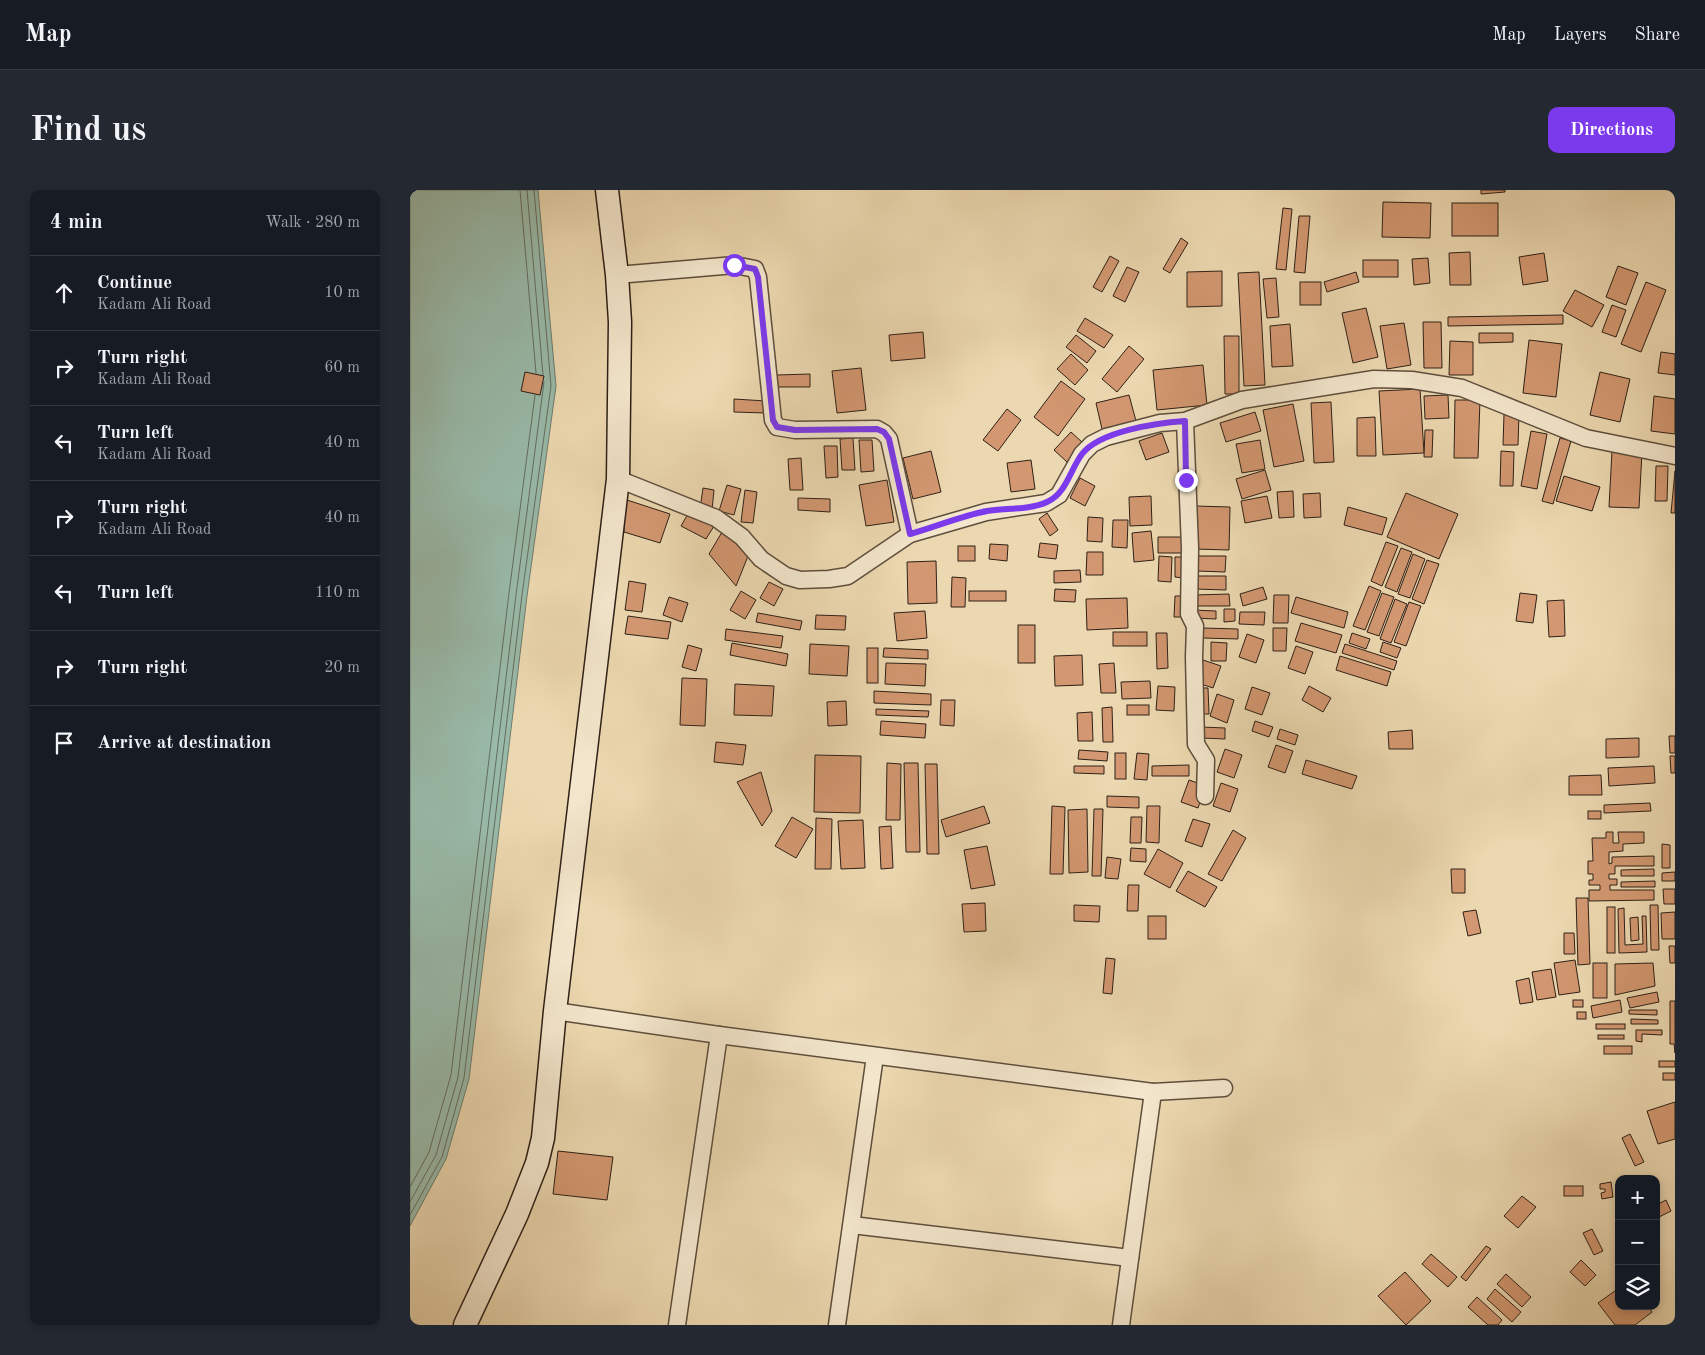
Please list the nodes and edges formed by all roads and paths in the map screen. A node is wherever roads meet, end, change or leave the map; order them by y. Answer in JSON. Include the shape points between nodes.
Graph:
{"nodes":[{"id":1,"x":607,"y":190,"type":"edge"},
{"id":2,"x":617,"y":275,"type":"junction"},
{"id":3,"x":1185,"y":421,"type":"junction"},
{"id":4,"x":1675,"y":456,"type":"edge"},
{"id":5,"x":618,"y":479,"type":"junction"},
{"id":6,"x":910,"y":534,"type":"junction"},
{"id":7,"x":1205,"y":796,"type":"dead end"},
{"id":8,"x":555,"y":1011,"type":"junction"},
{"id":9,"x":720,"y":1035,"type":"junction"},
{"id":10,"x":875,"y":1056,"type":"junction"},
{"id":11,"x":1224,"y":1088,"type":"dead end"},
{"id":12,"x":1152,"y":1092,"type":"junction"},
{"id":13,"x":852,"y":1225,"type":"junction"},
{"id":14,"x":1130,"y":1258,"type":"junction"},
{"id":15,"x":465,"y":1325,"type":"edge"},
{"id":16,"x":677,"y":1325,"type":"edge"},
{"id":17,"x":837,"y":1325,"type":"edge"},
{"id":18,"x":1121,"y":1325,"type":"edge"}],
"edges":[{"from":1,"to":2,"type":"street"},
{"from":2,"to":5,"type":"street","via":[[620,322]]},
{"from":2,"to":6,"type":"street","via":[[734,265],[755,269],[773,420],[777,427],[795,430],[877,429],[884,432],[889,439]]},
{"from":3,"to":4,"type":"street","via":[[1242,400],[1374,379],[1412,380],[1462,388],[1586,438]]},
{"from":3,"to":6,"type":"street","via":[[1160,423],[1106,437],[1092,444],[1082,454],[1059,495],[1046,503],[986,512]]},
{"from":3,"to":7,"type":"street","via":[[1189,614],[1195,626],[1196,744],[1206,760]]},
{"from":5,"to":6,"type":"street","via":[[716,518],[742,537],[761,559],[786,576],[800,580],[848,576]]},
{"from":5,"to":8,"type":"street"},
{"from":8,"to":9,"type":"street"},
{"from":8,"to":15,"type":"street","via":[[537,1163]]},
{"from":9,"to":10,"type":"street"},
{"from":9,"to":16,"type":"street"},
{"from":10,"to":12,"type":"street"},
{"from":10,"to":13,"type":"street"},
{"from":11,"to":12,"type":"street"},
{"from":12,"to":14,"type":"street"},
{"from":13,"to":14,"type":"street"},
{"from":13,"to":17,"type":"street"},
{"from":14,"to":18,"type":"street"}]}
